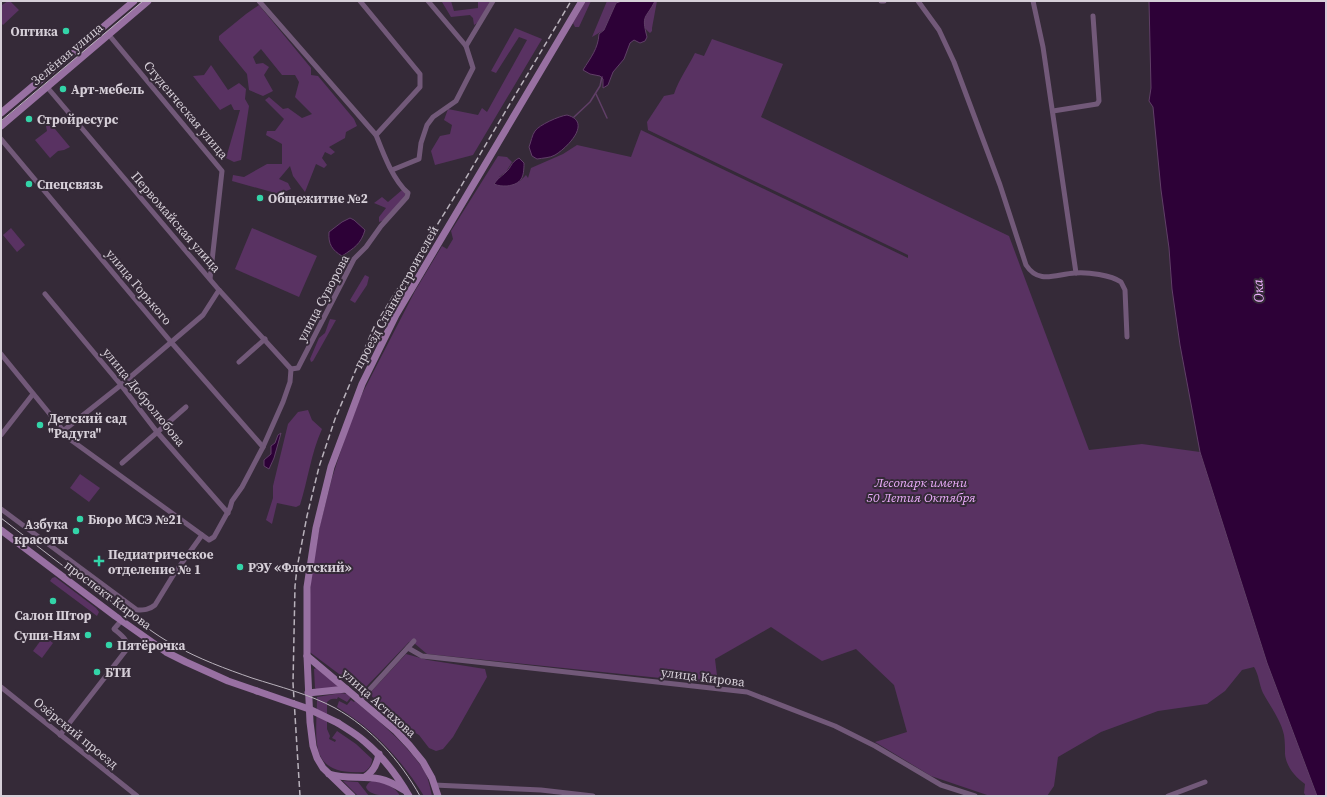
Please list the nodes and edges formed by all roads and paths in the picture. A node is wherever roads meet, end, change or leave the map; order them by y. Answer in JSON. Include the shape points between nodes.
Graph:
{"nodes":[{"id":1,"x":134,"y":1,"type":"edge"},
{"id":2,"x":148,"y":1,"type":"edge"},
{"id":3,"x":259,"y":1,"type":"edge"},
{"id":4,"x":360,"y":1,"type":"edge"},
{"id":5,"x":428,"y":1,"type":"edge"},
{"id":6,"x":493,"y":1,"type":"edge"},
{"id":7,"x":582,"y":1,"type":"edge"},
{"id":8,"x":918,"y":1,"type":"edge"},
{"id":9,"x":1033,"y":1,"type":"edge"},
{"id":10,"x":1093,"y":16,"type":"dead end"},
{"id":11,"x":109,"y":35,"type":"junction"},
{"id":12,"x":466,"y":46,"type":"junction"},
{"id":13,"x":47,"y":87,"type":"junction"},
{"id":14,"x":1052,"y":111,"type":"junction"},
{"id":15,"x":1,"y":113,"type":"edge"},
{"id":16,"x":1,"y":126,"type":"edge"},
{"id":17,"x":376,"y":135,"type":"junction"},
{"id":18,"x":1,"y":139,"type":"edge"},
{"id":19,"x":392,"y":170,"type":"junction"},
{"id":20,"x":1076,"y":272,"type":"junction"},
{"id":21,"x":210,"y":279,"type":"junction"},
{"id":22,"x":219,"y":290,"type":"junction"},
{"id":23,"x":45,"y":294,"type":"dead end"},
{"id":24,"x":1127,"y":337,"type":"dead end"},
{"id":25,"x":265,"y":339,"type":"junction"},
{"id":26,"x":172,"y":342,"type":"junction"},
{"id":27,"x":1,"y":354,"type":"edge"},
{"id":28,"x":240,"y":362,"type":"dead end"},
{"id":29,"x":298,"y":368,"type":"junction"},
{"id":30,"x":291,"y":369,"type":"junction"},
{"id":31,"x":290,"y":382,"type":"junction"},
{"id":32,"x":121,"y":385,"type":"junction"},
{"id":33,"x":33,"y":394,"type":"junction"},
{"id":34,"x":186,"y":407,"type":"dead end"},
{"id":35,"x":63,"y":431,"type":"junction"},
{"id":36,"x":157,"y":432,"type":"junction"},
{"id":37,"x":1,"y":435,"type":"edge"},
{"id":38,"x":263,"y":447,"type":"junction"},
{"id":39,"x":122,"y":463,"type":"dead end"},
{"id":40,"x":1,"y":509,"type":"edge"},
{"id":41,"x":228,"y":513,"type":"junction"},
{"id":42,"x":1,"y":530,"type":"edge"},
{"id":43,"x":202,"y":535,"type":"junction"},
{"id":44,"x":121,"y":621,"type":"junction"},
{"id":45,"x":414,"y":641,"type":"dead end"},
{"id":46,"x":408,"y":648,"type":"junction"},
{"id":47,"x":307,"y":656,"type":"junction"},
{"id":48,"x":1,"y":687,"type":"edge"},
{"id":49,"x":346,"y":689,"type":"junction"},
{"id":50,"x":308,"y":693,"type":"junction"},
{"id":51,"x":360,"y":700,"type":"junction"},
{"id":52,"x":60,"y":734,"type":"junction"},
{"id":53,"x":379,"y":754,"type":"junction"},
{"id":54,"x":326,"y":773,"type":"junction"},
{"id":55,"x":365,"y":778,"type":"junction"},
{"id":56,"x":1205,"y":782,"type":"dead end"},
{"id":57,"x":434,"y":785,"type":"junction"},
{"id":58,"x":407,"y":793,"type":"edge"},
{"id":59,"x":137,"y":796,"type":"edge"},
{"id":60,"x":352,"y":796,"type":"edge"},
{"id":61,"x":438,"y":796,"type":"edge"},
{"id":62,"x":593,"y":796,"type":"edge"},
{"id":63,"x":975,"y":796,"type":"edge"},
{"id":64,"x":1168,"y":796,"type":"edge"}],
"edges":[{"from":1,"to":15,"type":"main road","name":"Зелёная улица"},
{"from":2,"to":11,"type":"main road","name":"Зелёная улица"},
{"from":3,"to":17,"type":"street"},
{"from":4,"to":17,"type":"street","via":[[420,74],[420,87]]},
{"from":5,"to":12,"type":"street"},
{"from":6,"to":12,"type":"street"},
{"from":7,"to":47,"type":"main road","name":"проезд Станкостроителей","via":[[415,281],[378,348],[362,384],[331,468],[316,528],[307,586]]},
{"from":8,"to":20,"type":"street","via":[[939,30],[954,62],[1030,272],[1043,277]]},
{"from":9,"to":14,"type":"street","via":[[1043,47]]},
{"from":10,"to":14,"type":"street","via":[[1099,101],[1097,104]]},
{"from":11,"to":13,"type":"main road","name":"Зелёная улица"},
{"from":11,"to":21,"type":"street","name":"Студенческая улица","via":[[222,171]]},
{"from":12,"to":19,"type":"street","via":[[473,68],[456,101],[433,117],[427,125],[419,159]]},
{"from":13,"to":16,"type":"main road","name":"Зелёная улица"},
{"from":13,"to":21,"type":"street","name":"Первомайская улица"},
{"from":14,"to":20,"type":"street"},
{"from":17,"to":19,"type":"street"},
{"from":18,"to":26,"type":"street","name":"улица Горького"},
{"from":19,"to":29,"type":"street","name":"улица Суворова","via":[[408,193],[407,197],[354,259]]},
{"from":20,"to":24,"type":"street","via":[[1108,276],[1121,282],[1125,290]]},
{"from":21,"to":22,"type":"street","name":"Первомайская улица"},
{"from":22,"to":25,"type":"street","name":"Первомайская улица"},
{"from":22,"to":26,"type":"street","via":[[203,316]]},
{"from":23,"to":32,"type":"street","name":"улица Добролюбова"},
{"from":25,"to":28,"type":"street"},
{"from":25,"to":30,"type":"street","name":"Первомайская улица"},
{"from":26,"to":32,"type":"street"},
{"from":26,"to":38,"type":"street","name":"улица Горького"},
{"from":27,"to":33,"type":"street"},
{"from":29,"to":30,"type":"street"},
{"from":29,"to":31,"type":"street"},
{"from":30,"to":31,"type":"street"},
{"from":31,"to":38,"type":"street"},
{"from":32,"to":35,"type":"street"},
{"from":32,"to":36,"type":"street","name":"улица Добролюбова"},
{"from":33,"to":35,"type":"street"},
{"from":33,"to":37,"type":"street"},
{"from":34,"to":36,"type":"street"},
{"from":35,"to":43,"type":"street","via":[[70,440]]},
{"from":36,"to":39,"type":"street"},
{"from":36,"to":41,"type":"street","name":"улица Добролюбова"},
{"from":38,"to":41,"type":"street","via":[[232,501]]},
{"from":40,"to":43,"type":"street","via":[[137,610],[151,608],[154,605]]},
{"from":41,"to":43,"type":"street","via":[[214,537],[210,540]]},
{"from":42,"to":44,"type":"main road","name":"проспект Кирова"},
{"from":44,"to":52,"type":"street","via":[[114,629],[126,640],[127,649]]},
{"from":44,"to":53,"type":"main road","name":"проспект Кирова","bridge":true,"via":[[180,659],[228,681],[309,709],[338,723]]},
{"from":45,"to":46,"type":"street"},
{"from":46,"to":51,"type":"street"},
{"from":46,"to":63,"type":"street","name":"улица Кирова","via":[[422,656],[747,692],[835,726],[875,746],[940,785]]},
{"from":47,"to":49,"type":"main road","name":"улица Астахова"},
{"from":47,"to":50,"type":"main road","name":"проезд Станкостроителей"},
{"from":48,"to":52,"type":"street","name":"Озёрский проезд"},
{"from":49,"to":50,"type":"main road"},
{"from":49,"to":51,"type":"main road","name":"улица Астахова"},
{"from":50,"to":54,"type":"main road","name":"проезд Станкостроителей","via":[[313,746]]},
{"from":51,"to":57,"type":"main road","name":"улица Астахова","via":[[410,746],[423,762]]},
{"from":52,"to":59,"type":"street","name":"Озёрский проезд"},
{"from":53,"to":55,"type":"main road","via":[[371,774]]},
{"from":53,"to":58,"type":"main road"},
{"from":54,"to":55,"type":"main road","via":[[348,778]]},
{"from":54,"to":60,"type":"main road"},
{"from":55,"to":58,"type":"main road","via":[[387,781]]},
{"from":56,"to":64,"type":"street"},
{"from":57,"to":61,"type":"main road","name":"улица Астахова"},
{"from":57,"to":62,"type":"street","via":[[541,790]]}]}
